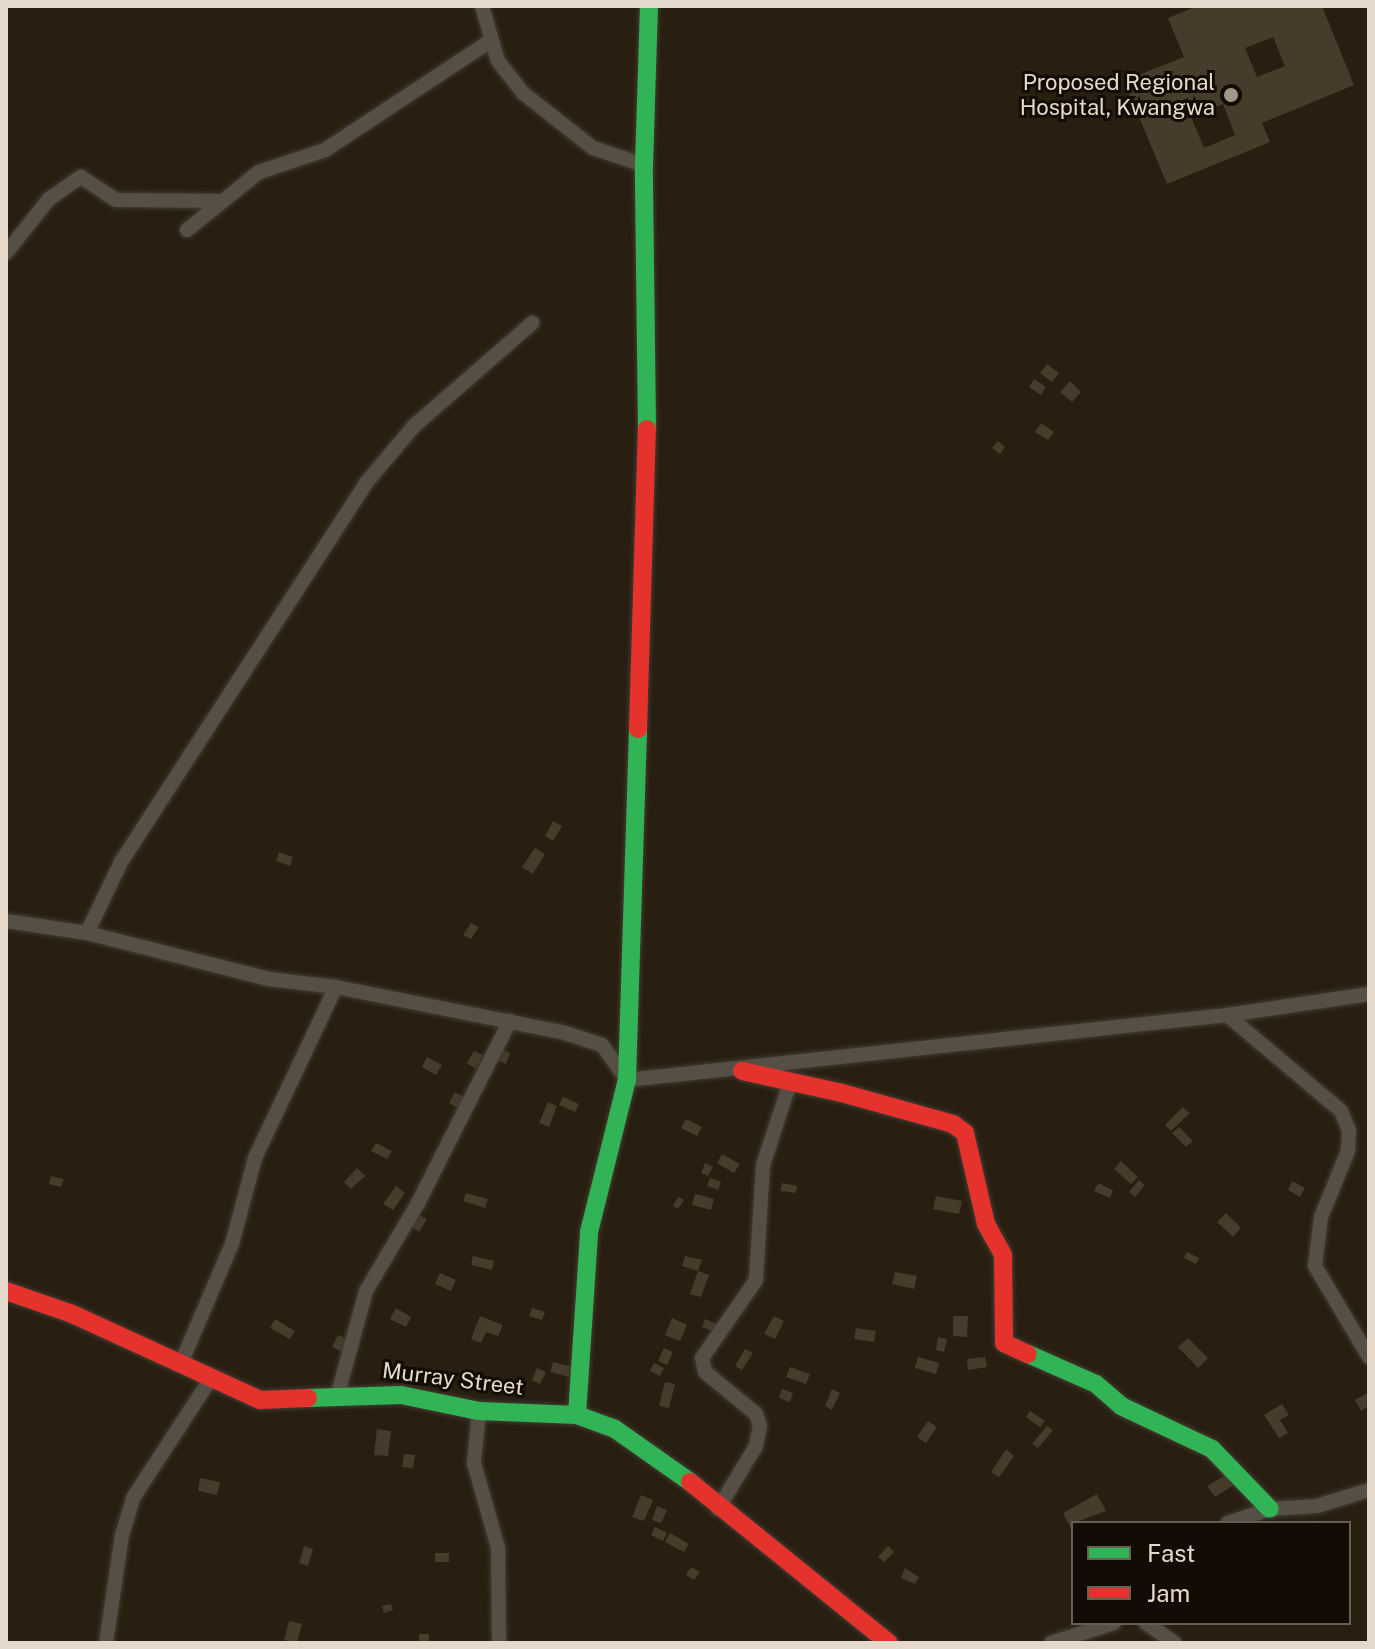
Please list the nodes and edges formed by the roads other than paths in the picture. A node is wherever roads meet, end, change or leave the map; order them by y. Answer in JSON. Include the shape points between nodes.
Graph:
{"nodes":[{"id":1,"x":482,"y":6,"type":"edge"},
{"id":2,"x":649,"y":6,"type":"edge"},
{"id":3,"x":490,"y":41,"type":"junction"},
{"id":4,"x":644,"y":165,"type":"junction"},
{"id":5,"x":221,"y":201,"type":"junction"},
{"id":6,"x":187,"y":230,"type":"dead end"},
{"id":7,"x":6,"y":253,"type":"edge"},
{"id":8,"x":532,"y":323,"type":"dead end"},
{"id":9,"x":6,"y":921,"type":"edge"},
{"id":10,"x":87,"y":933,"type":"junction"},
{"id":11,"x":336,"y":987,"type":"junction"},
{"id":12,"x":1369,"y":994,"type":"edge"},
{"id":13,"x":1227,"y":1015,"type":"junction"},
{"id":14,"x":510,"y":1021,"type":"junction"},
{"id":15,"x":742,"y":1071,"type":"junction"},
{"id":16,"x":627,"y":1080,"type":"junction"},
{"id":17,"x":790,"y":1083,"type":"junction"},
{"id":18,"x":6,"y":1291,"type":"edge"},
{"id":19,"x":1369,"y":1357,"type":"edge"},
{"id":20,"x":182,"y":1361,"type":"junction"},
{"id":21,"x":210,"y":1380,"type":"junction"},
{"id":22,"x":337,"y":1397,"type":"junction"},
{"id":23,"x":479,"y":1411,"type":"junction"},
{"id":24,"x":577,"y":1415,"type":"junction"},
{"id":25,"x":1369,"y":1490,"type":"edge"},
{"id":26,"x":718,"y":1509,"type":"junction"},
{"id":27,"x":1270,"y":1509,"type":"junction"},
{"id":28,"x":1234,"y":1521,"type":"edge"},
{"id":29,"x":1094,"y":1626,"type":"edge"},
{"id":30,"x":1160,"y":1627,"type":"edge"},
{"id":31,"x":106,"y":1643,"type":"edge"},
{"id":32,"x":499,"y":1643,"type":"edge"},
{"id":33,"x":889,"y":1643,"type":"edge"},
{"id":34,"x":1051,"y":1643,"type":"edge"},
{"id":35,"x":1175,"y":1643,"type":"edge"}],
"edges":[{"from":1,"to":3,"type":"street"},
{"from":2,"to":4,"type":"street"},
{"from":3,"to":4,"type":"street","via":[[505,73],[542,110],[593,148]]},
{"from":3,"to":5,"type":"street","via":[[347,137],[317,153],[271,165]]},
{"from":4,"to":16,"type":"street","via":[[647,418]]},
{"from":5,"to":6,"type":"street"},
{"from":5,"to":7,"type":"street","via":[[116,200],[81,177],[49,199]]},
{"from":8,"to":10,"type":"street","via":[[414,426],[366,483],[121,862]]},
{"from":9,"to":10,"type":"street"},
{"from":10,"to":11,"type":"street","via":[[269,979]]},
{"from":11,"to":14,"type":"street"},
{"from":11,"to":20,"type":"street","via":[[255,1158],[232,1244]]},
{"from":12,"to":13,"type":"street"},
{"from":13,"to":15,"type":"street"},
{"from":13,"to":19,"type":"street","via":[[1341,1111],[1349,1131],[1348,1151],[1321,1217],[1315,1266]]},
{"from":14,"to":16,"type":"street","via":[[602,1045]]},
{"from":14,"to":22,"type":"street","via":[[418,1203],[366,1291]]},
{"from":15,"to":16,"type":"street"},
{"from":15,"to":17,"type":"street"},
{"from":16,"to":24,"type":"street","via":[[589,1232]]},
{"from":17,"to":26,"type":"street","via":[[763,1165],[756,1280],[702,1358],[705,1372],[756,1414],[760,1426],[756,1446]]},
{"from":17,"to":27,"type":"street","via":[[953,1124],[965,1133],[986,1224],[1003,1255],[1004,1343],[1096,1384],[1121,1406],[1212,1449]]},
{"from":18,"to":20,"type":"street","name":"Murray Street"},
{"from":20,"to":21,"type":"street","name":"Murray Street"},
{"from":21,"to":22,"type":"street","name":"Murray Street","via":[[260,1400]]},
{"from":21,"to":31,"type":"street","via":[[133,1498],[122,1535]]},
{"from":22,"to":23,"type":"street","name":"Murray Street","via":[[401,1395]]},
{"from":23,"to":24,"type":"street","name":"Murray Street"},
{"from":23,"to":32,"type":"street","via":[[474,1463],[498,1548]]},
{"from":24,"to":26,"type":"street","name":"Murray Street","via":[[641,1444]]},
{"from":25,"to":27,"type":"street","via":[[1317,1506]]},
{"from":26,"to":33,"type":"street","name":"Murray Street"},
{"from":27,"to":28,"type":"street"},
{"from":29,"to":34,"type":"street"},
{"from":30,"to":35,"type":"street"}]}
